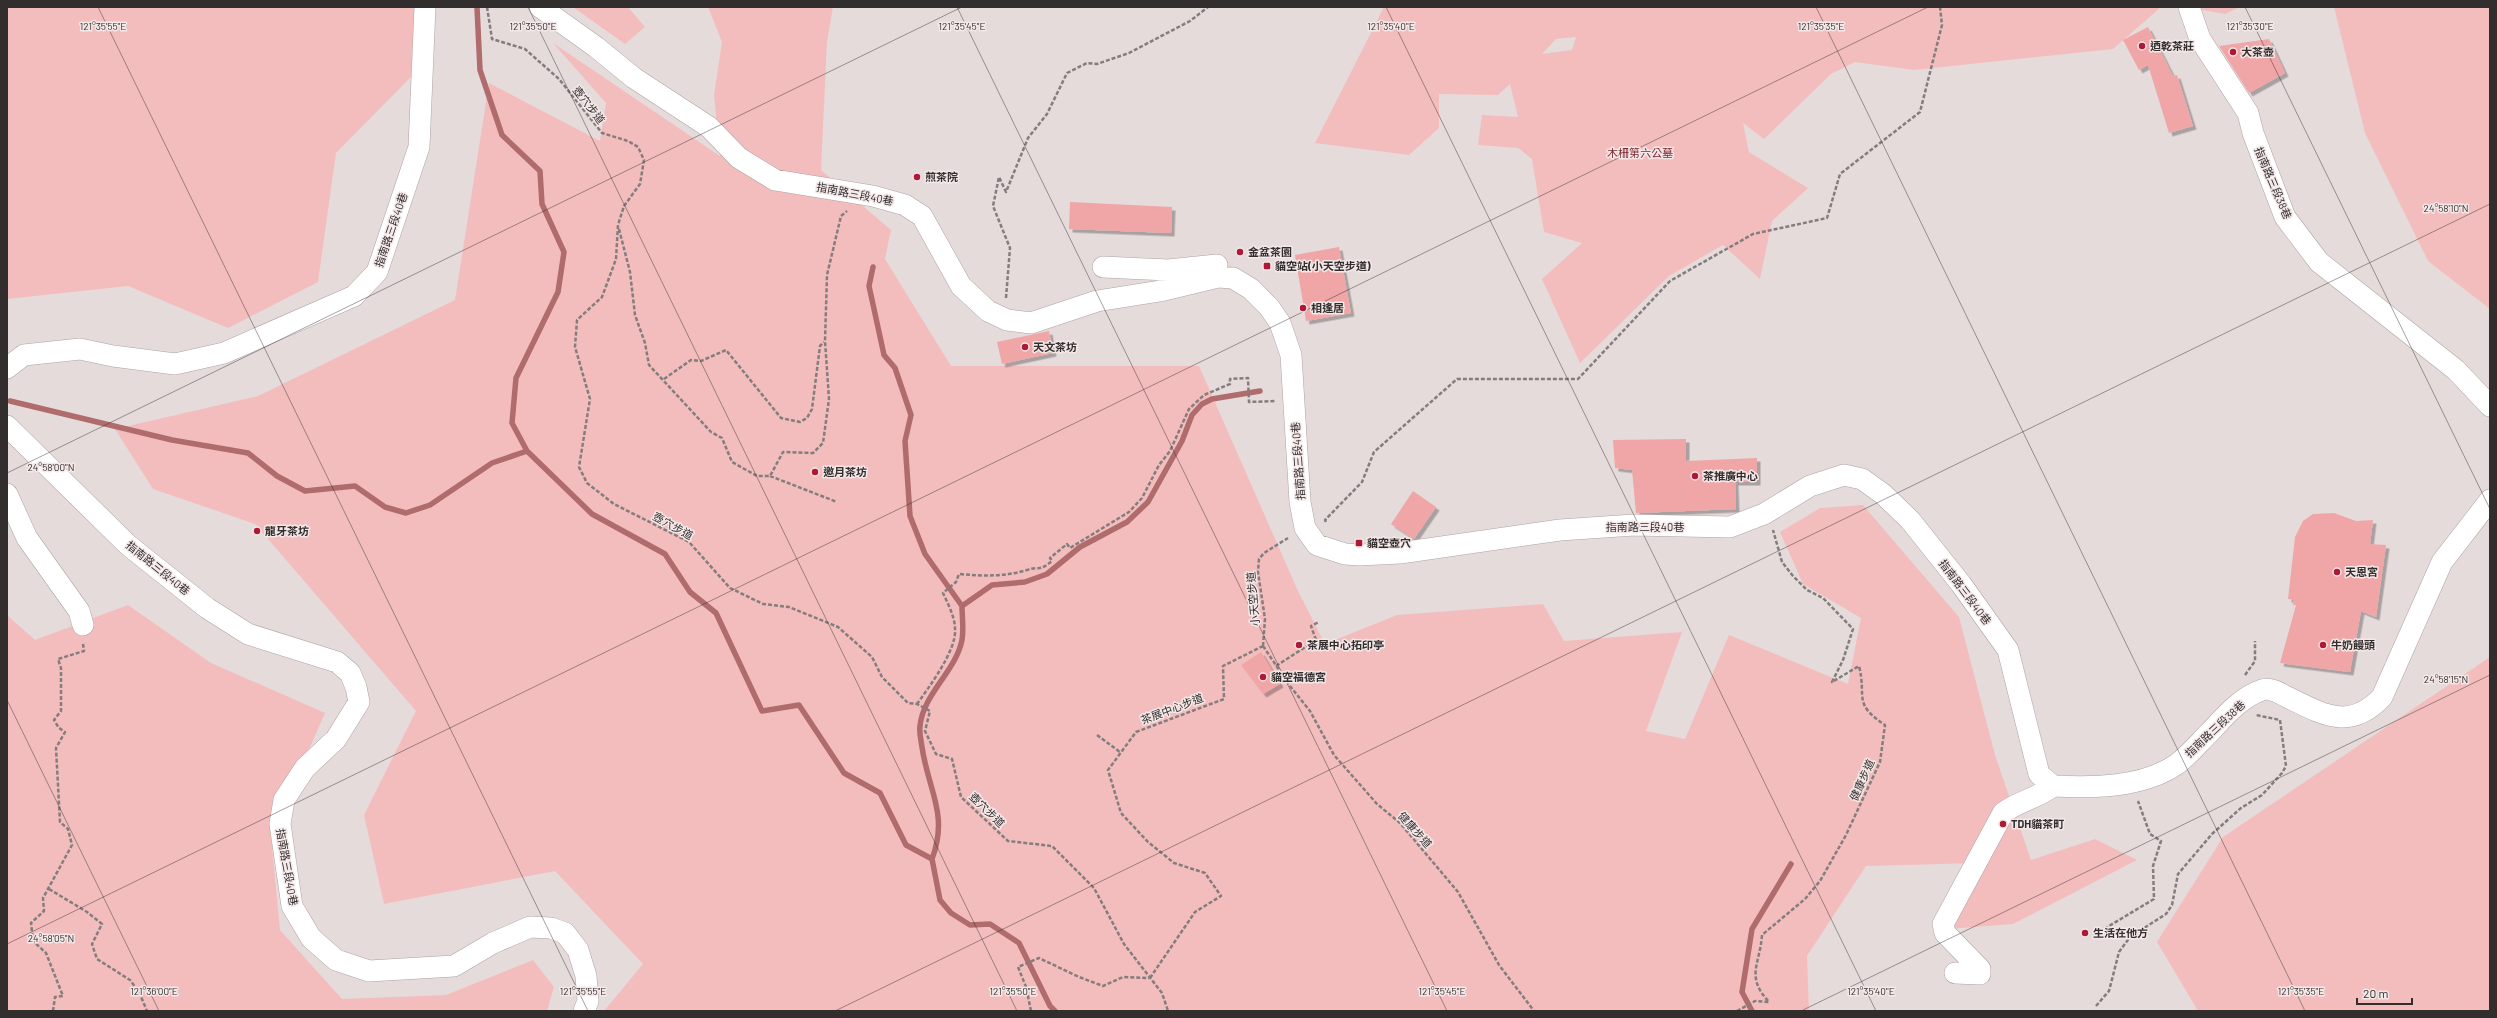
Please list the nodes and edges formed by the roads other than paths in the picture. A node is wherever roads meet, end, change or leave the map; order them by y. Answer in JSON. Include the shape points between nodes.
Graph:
{"nodes":[{"id":1,"x":425,"y":7,"type":"edge"},
{"id":2,"x":540,"y":7,"type":"edge"},
{"id":3,"x":2189,"y":7,"type":"edge"},
{"id":4,"x":1104,"y":267,"type":"dead end"},
{"id":5,"x":1233,"y":278,"type":"junction"},
{"id":6,"x":7,"y":368,"type":"edge"},
{"id":7,"x":2490,"y":406,"type":"edge"},
{"id":8,"x":7,"y":426,"type":"edge"},
{"id":9,"x":7,"y":494,"type":"edge"},
{"id":10,"x":2490,"y":500,"type":"edge"},
{"id":11,"x":83,"y":625,"type":"road end"},
{"id":12,"x":2053,"y":786,"type":"junction"},
{"id":13,"x":1955,"y":973,"type":"dead end"},
{"id":14,"x":584,"y":1011,"type":"edge"}],
"edges":[{"from":1,"to":6,"type":"street","name":"指南路三段40巷","via":[[418,147],[376,272],[354,296],[224,353],[175,364],[80,349],[24,355]]},
{"from":2,"to":5,"type":"street","name":"指南路三段40巷","via":[[634,78],[709,126],[739,158],[775,180],[873,196],[905,205],[922,216],[961,286],[988,311],[1007,320],[1031,323],[1097,301],[1160,291],[1218,277]]},
{"from":3,"to":7,"type":"street","name":"指南路三段38巷","via":[[2200,39],[2248,112],[2253,133],[2285,216],[2319,262],[2456,370]]},
{"from":4,"to":5,"type":"street","via":[[1168,270],[1224,264]]},
{"from":5,"to":12,"type":"street","name":"指南路三段40巷","via":[[1251,289],[1269,307],[1280,323],[1291,355],[1300,502],[1305,528],[1317,545],[1345,554],[1360,555],[1400,553],[1560,530],[1634,525],[1730,527],[1764,514],[1810,486],[1844,475],[1862,479],[1883,494],[1910,520],[2008,650],[2039,774]]},
{"from":8,"to":14,"type":"street","name":"指南路三段40巷","via":[[128,544],[208,608],[248,634],[337,662],[350,673],[356,687],[358,702],[336,739],[305,768],[284,800],[280,824],[292,906],[311,938],[336,960],[369,971],[454,966],[493,943],[530,927],[551,928],[565,933],[578,950],[586,976],[588,1000]]},
{"from":9,"to":11,"type":"street","via":[[27,538],[79,610]]},
{"from":10,"to":12,"type":"street","name":"指南路三段38巷","via":[[2442,562],[2382,697],[2371,708],[2354,717],[2333,718],[2274,690],[2263,690],[2230,711],[2176,765],[2155,775],[2131,782],[2084,788]]},
{"from":12,"to":13,"type":"street","via":[[2041,796],[2016,803],[2003,813],[1943,924],[1945,933],[1980,968],[1980,974]]}]}
